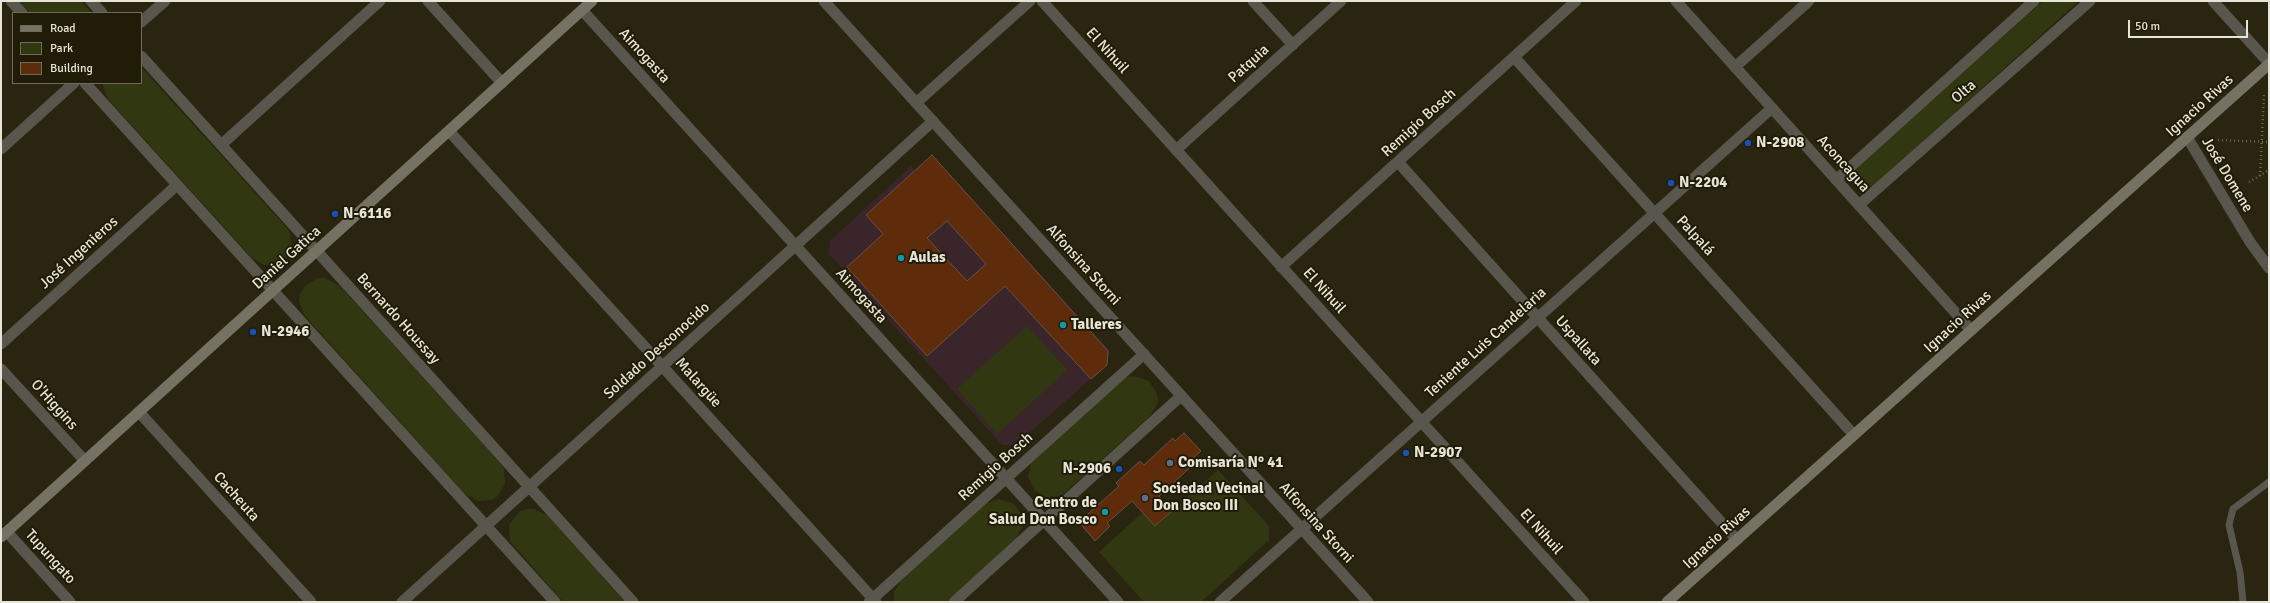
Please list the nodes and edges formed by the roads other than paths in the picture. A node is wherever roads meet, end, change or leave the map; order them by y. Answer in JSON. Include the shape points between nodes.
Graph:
{"nodes":[{"id":1,"x":11,"y":1,"type":"edge"},
{"id":2,"x":91,"y":1,"type":"edge"},
{"id":3,"x":165,"y":1,"type":"edge"},
{"id":4,"x":380,"y":1,"type":"edge"},
{"id":5,"x":428,"y":1,"type":"edge"},
{"id":6,"x":592,"y":1,"type":"edge"},
{"id":7,"x":824,"y":1,"type":"edge"},
{"id":8,"x":1030,"y":1,"type":"edge"},
{"id":9,"x":1042,"y":1,"type":"edge"},
{"id":10,"x":1253,"y":1,"type":"edge"},
{"id":11,"x":1341,"y":1,"type":"edge"},
{"id":12,"x":1576,"y":1,"type":"edge"},
{"id":13,"x":1676,"y":1,"type":"edge"},
{"id":14,"x":1809,"y":1,"type":"edge"},
{"id":15,"x":2034,"y":1,"type":"edge"},
{"id":16,"x":2090,"y":1,"type":"edge"},
{"id":17,"x":2213,"y":1,"type":"edge"},
{"id":18,"x":582,"y":10,"type":"junction"},
{"id":19,"x":21,"y":12,"type":"edge"},
{"id":20,"x":101,"y":12,"type":"edge"},
{"id":21,"x":142,"y":21,"type":"edge"},
{"id":22,"x":1293,"y":45,"type":"junction"},
{"id":23,"x":142,"y":57,"type":"edge"},
{"id":24,"x":1514,"y":57,"type":"junction"},
{"id":25,"x":2269,"y":63,"type":"edge"},
{"id":26,"x":1735,"y":67,"type":"junction"},
{"id":27,"x":502,"y":83,"type":"junction"},
{"id":28,"x":73,"y":84,"type":"edge"},
{"id":29,"x":86,"y":84,"type":"edge"},
{"id":30,"x":916,"y":103,"type":"junction"},
{"id":31,"x":1772,"y":108,"type":"junction"},
{"id":32,"x":932,"y":121,"type":"junction"},
{"id":33,"x":449,"y":131,"type":"junction"},
{"id":34,"x":2187,"y":137,"type":"junction"},
{"id":35,"x":221,"y":145,"type":"junction"},
{"id":36,"x":1,"y":149,"type":"edge"},
{"id":37,"x":1176,"y":150,"type":"junction"},
{"id":38,"x":1398,"y":162,"type":"junction"},
{"id":39,"x":1836,"y":180,"type":"junction"},
{"id":40,"x":177,"y":185,"type":"junction"},
{"id":41,"x":1858,"y":204,"type":"junction"},
{"id":42,"x":1654,"y":213,"type":"junction"},
{"id":43,"x":795,"y":246,"type":"junction"},
{"id":44,"x":317,"y":251,"type":"junction"},
{"id":45,"x":1281,"y":267,"type":"junction"},
{"id":46,"x":2269,"y":268,"type":"edge"},
{"id":47,"x":273,"y":291,"type":"junction"},
{"id":48,"x":1537,"y":317,"type":"junction"},
{"id":49,"x":1971,"y":330,"type":"junction"},
{"id":50,"x":1,"y":344,"type":"edge"},
{"id":51,"x":1144,"y":354,"type":"junction"},
{"id":52,"x":662,"y":366,"type":"junction"},
{"id":53,"x":1,"y":369,"type":"edge"},
{"id":54,"x":1181,"y":396,"type":"junction"},
{"id":55,"x":139,"y":412,"type":"junction"},
{"id":56,"x":1421,"y":421,"type":"junction"},
{"id":57,"x":1854,"y":435,"type":"junction"},
{"id":58,"x":85,"y":461,"type":"junction"},
{"id":59,"x":1006,"y":478,"type":"junction"},
{"id":60,"x":2269,"y":482,"type":"edge"},
{"id":61,"x":530,"y":487,"type":"junction"},
{"id":62,"x":1044,"y":520,"type":"junction"},
{"id":63,"x":486,"y":526,"type":"junction"},
{"id":64,"x":1301,"y":528,"type":"junction"},
{"id":65,"x":4,"y":535,"type":"edge"},
{"id":66,"x":1737,"y":540,"type":"junction"},
{"id":67,"x":873,"y":601,"type":"edge"},
{"id":68,"x":70,"y":602,"type":"edge"},
{"id":69,"x":311,"y":602,"type":"edge"},
{"id":70,"x":402,"y":602,"type":"edge"},
{"id":71,"x":555,"y":602,"type":"edge"},
{"id":72,"x":633,"y":602,"type":"edge"},
{"id":73,"x":954,"y":602,"type":"edge"},
{"id":74,"x":1118,"y":602,"type":"edge"},
{"id":75,"x":1220,"y":602,"type":"edge"},
{"id":76,"x":1368,"y":602,"type":"edge"},
{"id":77,"x":1584,"y":602,"type":"edge"},
{"id":78,"x":1667,"y":602,"type":"edge"},
{"id":79,"x":2243,"y":602,"type":"edge"}],
"edges":[{"from":1,"to":19,"type":"street"},
{"from":2,"to":20,"type":"street"},
{"from":3,"to":21,"type":"street"},
{"from":4,"to":35,"type":"street"},
{"from":5,"to":27,"type":"street"},
{"from":6,"to":18,"type":"main road","name":"Daniel Gatica"},
{"from":7,"to":30,"type":"street","name":"Alfonsina Storni"},
{"from":8,"to":30,"type":"street"},
{"from":9,"to":37,"type":"street","name":"El Nihuil"},
{"from":10,"to":22,"type":"street"},
{"from":11,"to":22,"type":"street","name":"Patquia"},
{"from":12,"to":24,"type":"street","name":"Remigio Bosch"},
{"from":13,"to":26,"type":"street","name":"Aconcagua"},
{"from":14,"to":26,"type":"street"},
{"from":15,"to":39,"type":"street","name":"Olta"},
{"from":16,"to":41,"type":"street","name":"Olta"},
{"from":17,"to":25,"type":"street"},
{"from":18,"to":27,"type":"main road","name":"Daniel Gatica"},
{"from":18,"to":43,"type":"street","name":"Aimogasta"},
{"from":22,"to":37,"type":"street","name":"Patquia"},
{"from":23,"to":35,"type":"street","name":"Bernardo Houssay"},
{"from":24,"to":38,"type":"street","name":"Remigio Bosch"},
{"from":24,"to":42,"type":"street","name":"Palpalá"},
{"from":25,"to":34,"type":"main road","name":"Ignacio Rivas"},
{"from":26,"to":31,"type":"street","name":"Aconcagua"},
{"from":27,"to":33,"type":"main road","name":"Daniel Gatica"},
{"from":28,"to":36,"type":"street"},
{"from":29,"to":40,"type":"street"},
{"from":30,"to":32,"type":"street","name":"Alfonsina Storni"},
{"from":31,"to":39,"type":"street","name":"Aconcagua"},
{"from":31,"to":42,"type":"street","name":"Teniente Luis Candelaria"},
{"from":32,"to":43,"type":"street","name":"Soldado Desconocido"},
{"from":32,"to":51,"type":"street","name":"Alfonsina Storni"},
{"from":33,"to":44,"type":"main road","name":"Daniel Gatica"},
{"from":33,"to":52,"type":"street","name":"Malargüe"},
{"from":34,"to":46,"type":"street","name":"José Domene"},
{"from":34,"to":49,"type":"main road","name":"Ignacio Rivas"},
{"from":35,"to":44,"type":"street","name":"Bernardo Houssay"},
{"from":37,"to":45,"type":"street","name":"El Nihuil"},
{"from":38,"to":45,"type":"street","name":"Remigio Bosch"},
{"from":38,"to":48,"type":"street","name":"Uspallata"},
{"from":39,"to":41,"type":"street","name":"Aconcagua"},
{"from":40,"to":47,"type":"street"},
{"from":40,"to":50,"type":"street","name":"José Ingenieros"},
{"from":41,"to":49,"type":"street","name":"Aconcagua"},
{"from":42,"to":48,"type":"street","name":"Teniente Luis Candelaria"},
{"from":42,"to":57,"type":"street","name":"Palpalá"},
{"from":43,"to":52,"type":"street","name":"Soldado Desconocido"},
{"from":43,"to":59,"type":"street","name":"Aimogasta"},
{"from":44,"to":47,"type":"main road","name":"Daniel Gatica"},
{"from":44,"to":61,"type":"street","name":"Bernardo Houssay"},
{"from":45,"to":56,"type":"street","name":"El Nihuil"},
{"from":47,"to":55,"type":"main road","name":"Daniel Gatica"},
{"from":47,"to":63,"type":"street"},
{"from":48,"to":56,"type":"street","name":"Teniente Luis Candelaria"},
{"from":48,"to":66,"type":"street","name":"Uspallata"},
{"from":49,"to":57,"type":"main road","name":"Ignacio Rivas"},
{"from":51,"to":54,"type":"street","name":"Alfonsina Storni"},
{"from":51,"to":59,"type":"street","name":"Remigio Bosch"},
{"from":52,"to":61,"type":"street","name":"Soldado Desconocido"},
{"from":52,"to":67,"type":"street","name":"Malargüe"},
{"from":53,"to":58,"type":"street","name":"O'Higgins"},
{"from":54,"to":62,"type":"street"},
{"from":54,"to":64,"type":"street","name":"Alfonsina Storni"},
{"from":55,"to":58,"type":"main road","name":"Daniel Gatica"},
{"from":55,"to":69,"type":"street","name":"Cacheuta"},
{"from":56,"to":64,"type":"street","name":"Teniente Luis Candelaria"},
{"from":56,"to":77,"type":"street","name":"El Nihuil"},
{"from":57,"to":66,"type":"main road","name":"Ignacio Rivas"},
{"from":58,"to":65,"type":"main road","name":"Daniel Gatica"},
{"from":59,"to":62,"type":"street","name":"Aimogasta"},
{"from":59,"to":67,"type":"street","name":"Remigio Bosch"},
{"from":60,"to":79,"type":"lane","via":[[2233,509],[2229,525],[2240,572]]},
{"from":61,"to":63,"type":"street","name":"Soldado Desconocido"},
{"from":61,"to":72,"type":"street","name":"Bernardo Houssay"},
{"from":62,"to":73,"type":"street"},
{"from":62,"to":74,"type":"street","name":"Aimogasta"},
{"from":63,"to":70,"type":"street","name":"Soldado Desconocido"},
{"from":63,"to":71,"type":"street"},
{"from":64,"to":75,"type":"street","name":"Teniente Luis Candelaria"},
{"from":64,"to":76,"type":"street","name":"Alfonsina Storni"},
{"from":65,"to":68,"type":"street","name":"Tupungato"},
{"from":66,"to":78,"type":"main road","name":"Ignacio Rivas"}]}
